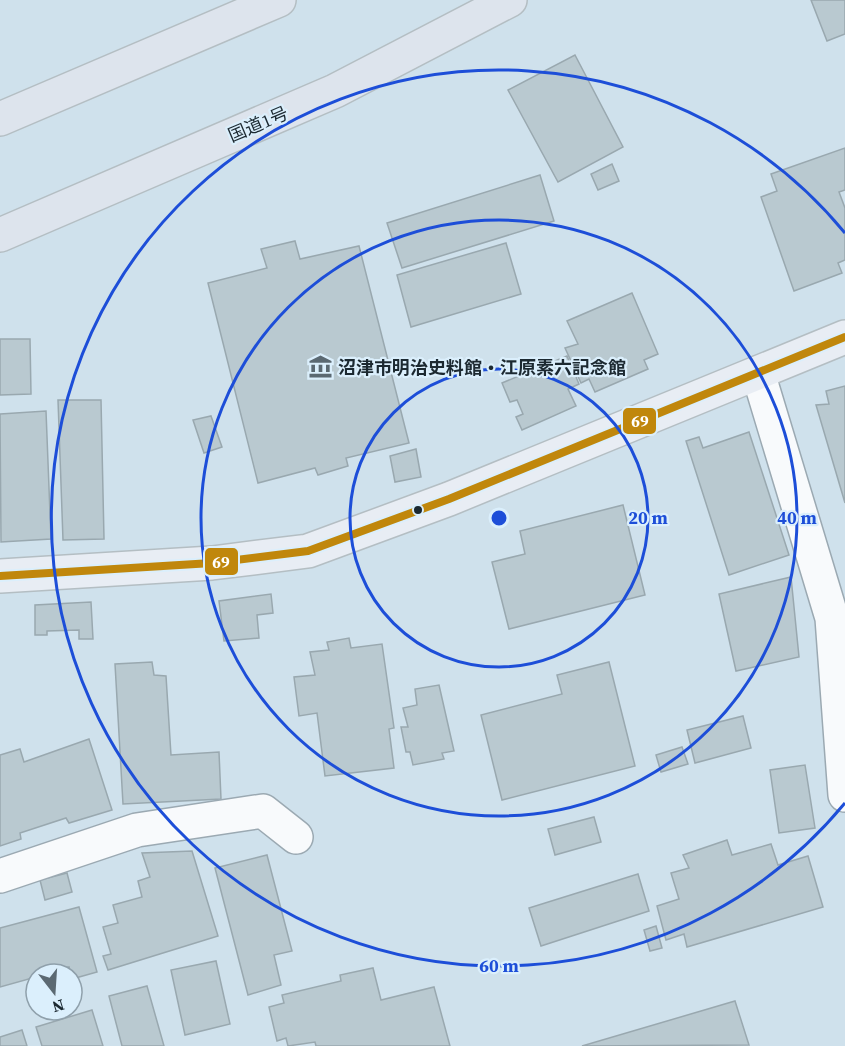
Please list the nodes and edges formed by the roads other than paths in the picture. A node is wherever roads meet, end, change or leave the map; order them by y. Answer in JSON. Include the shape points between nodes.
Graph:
{"nodes":[{"id":1,"x":279,"y":0,"type":"edge"},
{"id":2,"x":510,"y":0,"type":"edge"},
{"id":3,"x":0,"y":119,"type":"edge"},
{"id":4,"x":0,"y":235,"type":"edge"},
{"id":5,"x":845,"y":337,"type":"edge"},
{"id":6,"x":758,"y":373,"type":"junction"},
{"id":7,"x":0,"y":576,"type":"edge"},
{"id":8,"x":845,"y":795,"type":"edge"},
{"id":9,"x":296,"y":837,"type":"dead end"},
{"id":10,"x":0,"y":876,"type":"edge"}],
"edges":[{"from":1,"to":3,"type":"highway"},
{"from":2,"to":4,"type":"highway","name":"国道1号","via":[[335,91]]},
{"from":5,"to":6,"type":"main road"},
{"from":6,"to":7,"type":"main road","via":[[449,500],[308,551],[212,562]]},
{"from":6,"to":8,"type":"street","via":[[832,618]]},
{"from":9,"to":10,"type":"street","via":[[263,811],[137,830]]}]}
